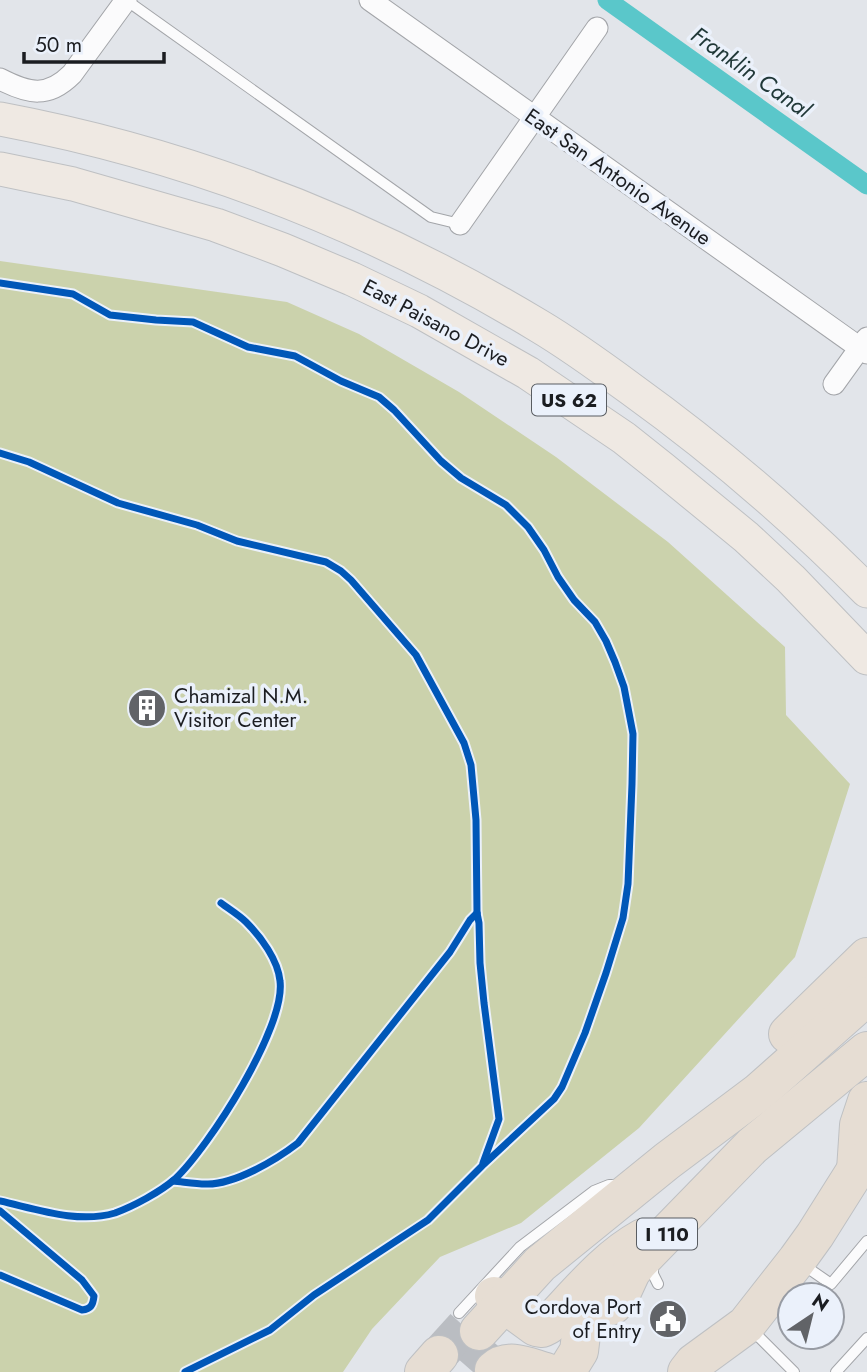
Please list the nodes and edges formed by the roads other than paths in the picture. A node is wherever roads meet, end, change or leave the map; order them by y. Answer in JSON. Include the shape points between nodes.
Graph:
{"nodes":[{"id":1,"x":126,"y":0,"type":"edge"},
{"id":2,"x":370,"y":0,"type":"edge"},
{"id":3,"x":597,"y":28,"type":"dead end"},
{"id":4,"x":0,"y":79,"type":"edge"},
{"id":5,"x":535,"y":117,"type":"junction"},
{"id":6,"x":0,"y":119,"type":"edge"},
{"id":7,"x":0,"y":169,"type":"edge"},
{"id":8,"x":460,"y":224,"type":"joint"},
{"id":9,"x":865,"y":346,"type":"edge"},
{"id":10,"x":834,"y":384,"type":"dead end"},
{"id":11,"x":867,"y":591,"type":"edge"},
{"id":12,"x":856,"y":637,"type":"edge"},
{"id":13,"x":867,"y":658,"type":"edge"},
{"id":14,"x":867,"y":957,"type":"edge"},
{"id":15,"x":867,"y":996,"type":"edge"},
{"id":16,"x":867,"y":1051,"type":"edge"},
{"id":17,"x":867,"y":1101,"type":"edge"},
{"id":18,"x":862,"y":1164,"type":"edge"},
{"id":19,"x":632,"y":1193,"type":"junction"},
{"id":20,"x":670,"y":1230,"type":"junction"},
{"id":21,"x":867,"y":1241,"type":"edge"},
{"id":22,"x":797,"y":1260,"type":"junction"},
{"id":23,"x":827,"y":1281,"type":"edge"},
{"id":24,"x":834,"y":1281,"type":"edge"},
{"id":25,"x":658,"y":1284,"type":"dead end"},
{"id":26,"x":493,"y":1325,"type":"junction"},
{"id":27,"x":733,"y":1330,"type":"junction"},
{"id":28,"x":867,"y":1338,"type":"edge"},
{"id":29,"x":558,"y":1370,"type":"edge"},
{"id":30,"x":687,"y":1372,"type":"edge"},
{"id":31,"x":794,"y":1372,"type":"edge"},
{"id":32,"x":836,"y":1372,"type":"edge"}],
"edges":[{"from":1,"to":4,"type":"street","via":[[61,85],[36,91]]},
{"from":1,"to":8,"type":"lane","via":[[431,217]]},
{"from":2,"to":5,"type":"street","name":"East San Antonio Avenue"},
{"from":3,"to":5,"type":"street"},
{"from":5,"to":8,"type":"street"},
{"from":5,"to":9,"type":"street","name":"East San Antonio Avenue"},
{"from":6,"to":11,"type":"main road","number":"US 62","via":[[121,146],[214,174],[328,218],[483,293],[598,365],[688,430],[819,542]]},
{"from":7,"to":12,"type":"main road","name":"East Paisano Drive","number":"US 62","via":[[73,184],[216,225],[341,274],[419,311],[528,373],[624,438],[746,537]]},
{"from":9,"to":10,"type":"street"},
{"from":12,"to":13,"type":"main road","name":"East Paisano Drive","number":"US 62"},
{"from":14,"to":19,"type":"highway"},
{"from":15,"to":19,"type":"highway","via":[[759,1092]]},
{"from":16,"to":20,"type":"highway","number":"I 110","via":[[737,1160]]},
{"from":17,"to":18,"type":"highway","via":[[859,1125]]},
{"from":18,"to":22,"type":"highway"},
{"from":19,"to":26,"type":"highway","number":"I 110","via":[[585,1217],[534,1255]]},
{"from":20,"to":25,"type":"lane","via":[[653,1273]]},
{"from":20,"to":26,"type":"highway","via":[[631,1245],[610,1260],[548,1325]]},
{"from":20,"to":29,"type":"highway","number":"I 110","via":[[631,1272],[613,1305],[589,1311],[583,1318],[579,1351]]},
{"from":21,"to":24,"type":"lane"},
{"from":22,"to":23,"type":"lane"},
{"from":22,"to":27,"type":"highway"},
{"from":26,"to":29,"type":"highway","number":"I 110","via":[[498,1367],[509,1362]]},
{"from":27,"to":30,"type":"highway"},
{"from":27,"to":31,"type":"lane"},
{"from":28,"to":32,"type":"lane"}]}
